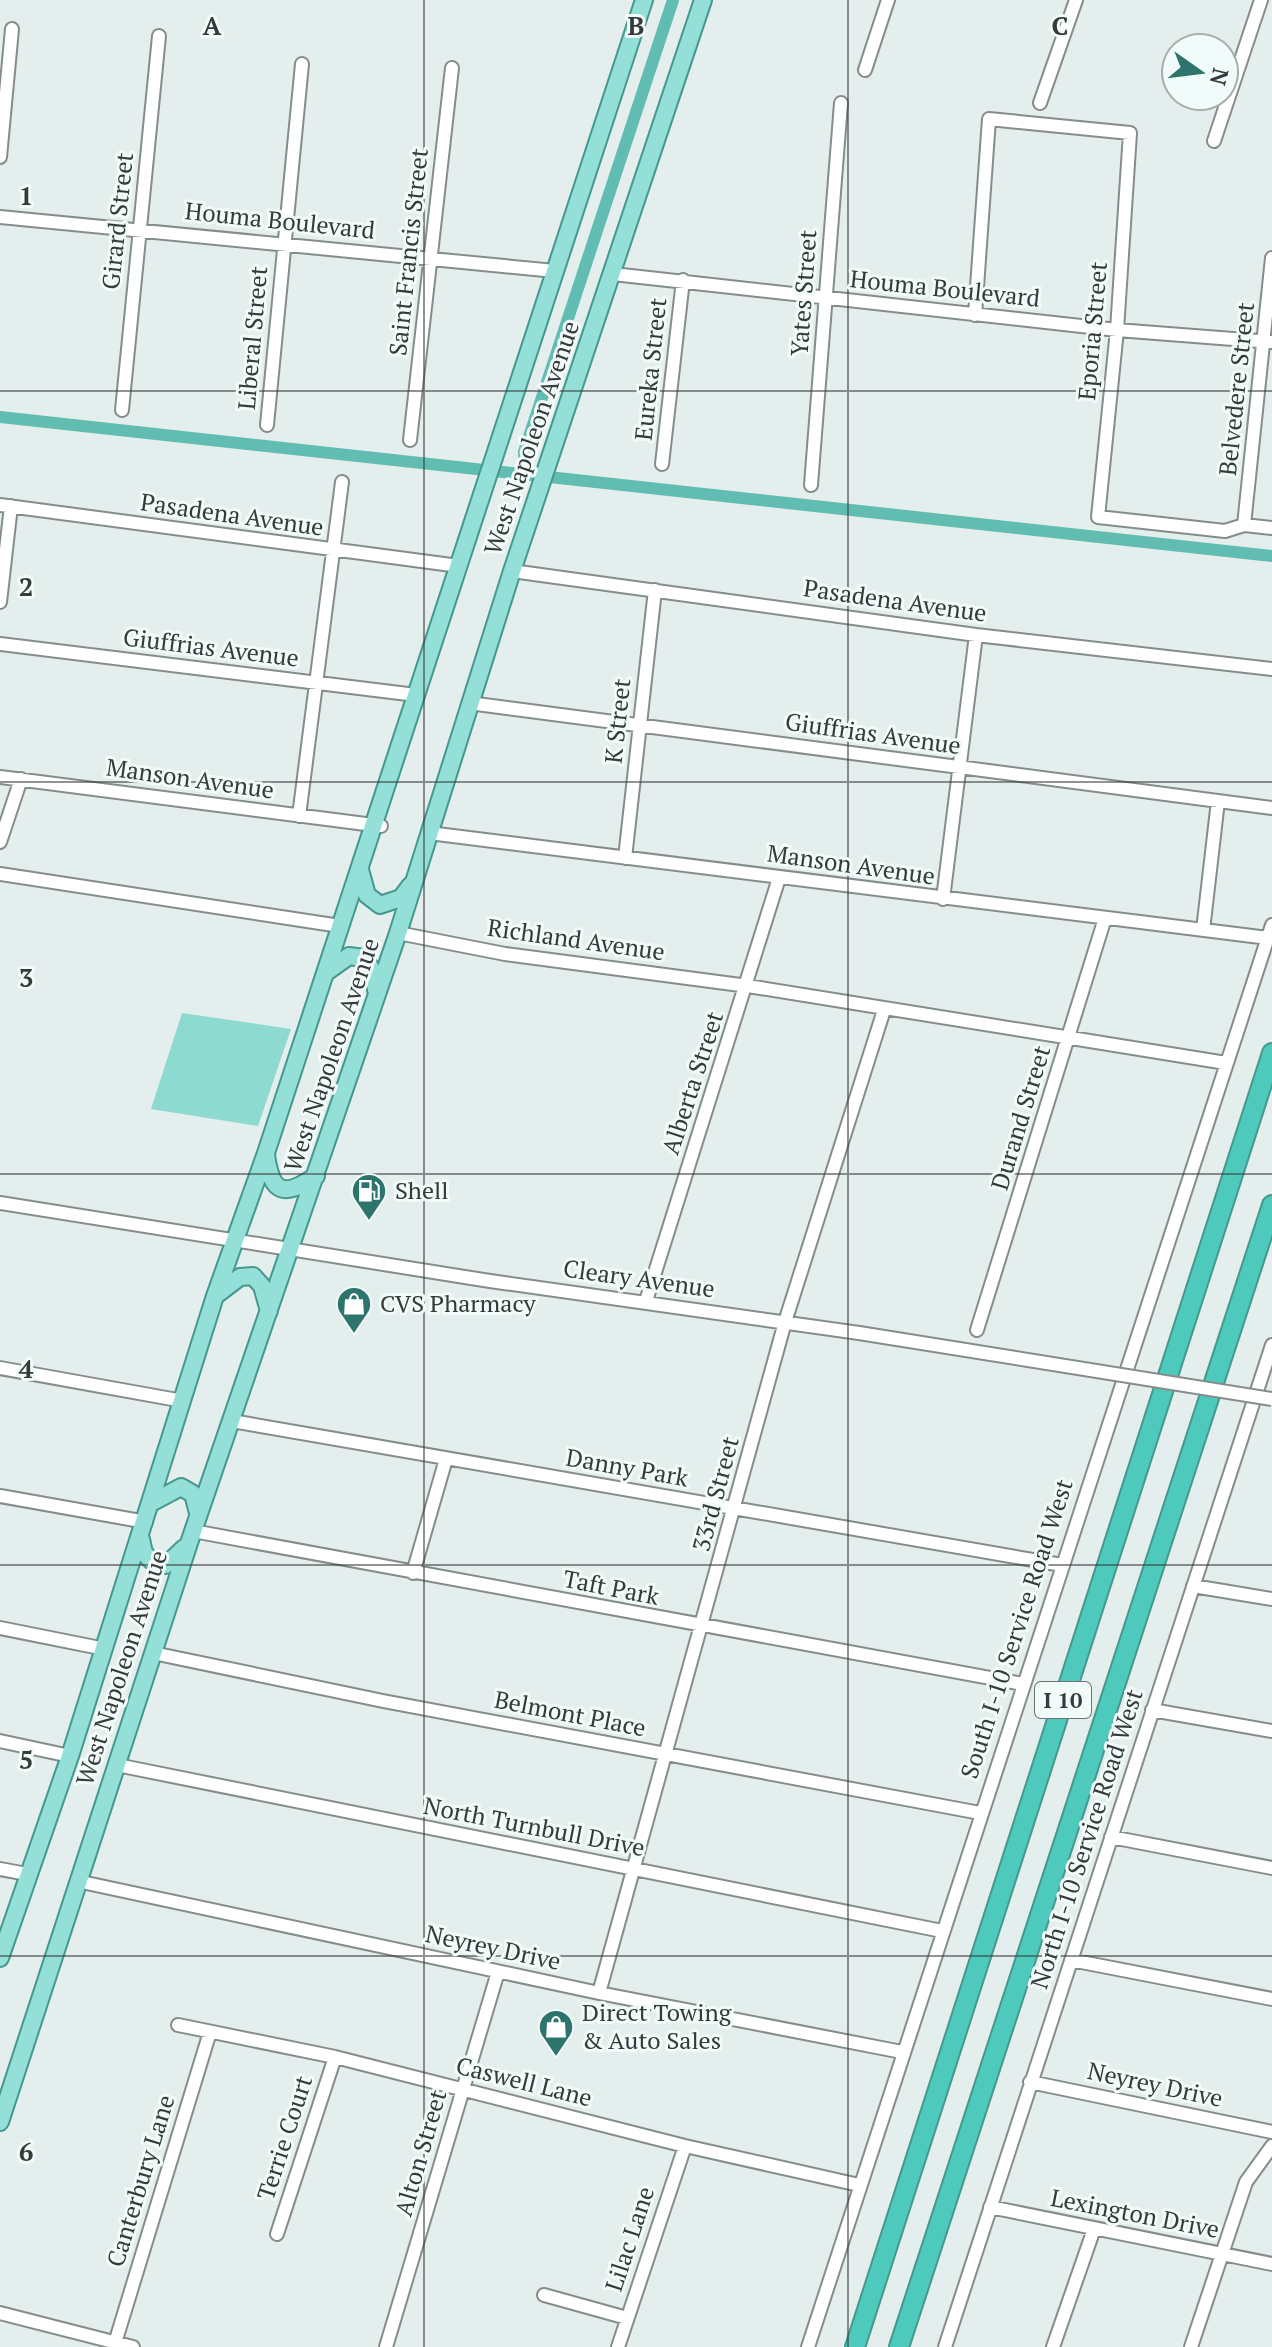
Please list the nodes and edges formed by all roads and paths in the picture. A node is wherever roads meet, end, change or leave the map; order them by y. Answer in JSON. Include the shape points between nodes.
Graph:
{"nodes":[{"id":1,"x":644,"y":0,"type":"edge"},
{"id":2,"x":703,"y":0,"type":"edge"},
{"id":3,"x":888,"y":0,"type":"edge"},
{"id":4,"x":1076,"y":0,"type":"edge"},
{"id":5,"x":1261,"y":0,"type":"edge"},
{"id":6,"x":12,"y":29,"type":"dead end"},
{"id":7,"x":159,"y":36,"type":"dead end"},
{"id":8,"x":302,"y":64,"type":"dead end"},
{"id":9,"x":452,"y":68,"type":"dead end"},
{"id":10,"x":865,"y":70,"type":"dead end"},
{"id":11,"x":841,"y":103,"type":"dead end"},
{"id":12,"x":1040,"y":103,"type":"dead end"},
{"id":13,"x":1214,"y":141,"type":"dead end"},
{"id":14,"x":0,"y":157,"type":"edge"},
{"id":15,"x":0,"y":217,"type":"edge"},
{"id":16,"x":140,"y":229,"type":"junction"},
{"id":17,"x":284,"y":243,"type":"junction"},
{"id":18,"x":431,"y":258,"type":"junction"},
{"id":19,"x":1272,"y":258,"type":"edge"},
{"id":20,"x":555,"y":271,"type":"junction"},
{"id":21,"x":613,"y":274,"type":"junction"},
{"id":22,"x":683,"y":280,"type":"junction"},
{"id":23,"x":825,"y":299,"type":"junction"},
{"id":24,"x":975,"y":315,"type":"junction"},
{"id":25,"x":1117,"y":330,"type":"junction"},
{"id":26,"x":1268,"y":341,"type":"edge"},
{"id":27,"x":122,"y":410,"type":"dead end"},
{"id":28,"x":267,"y":425,"type":"dead end"},
{"id":29,"x":410,"y":440,"type":"dead end"},
{"id":30,"x":662,"y":464,"type":"dead end"},
{"id":31,"x":342,"y":482,"type":"dead end"},
{"id":32,"x":811,"y":485,"type":"dead end"},
{"id":33,"x":5,"y":505,"type":"edge"},
{"id":34,"x":1244,"y":525,"type":"junction"},
{"id":35,"x":1272,"y":528,"type":"edge"},
{"id":36,"x":333,"y":551,"type":"junction"},
{"id":37,"x":459,"y":566,"type":"junction"},
{"id":38,"x":512,"y":571,"type":"junction"},
{"id":39,"x":655,"y":590,"type":"junction"},
{"id":40,"x":0,"y":602,"type":"edge"},
{"id":41,"x":976,"y":635,"type":"junction"},
{"id":42,"x":0,"y":644,"type":"edge"},
{"id":43,"x":1272,"y":669,"type":"edge"},
{"id":44,"x":316,"y":683,"type":"junction"},
{"id":45,"x":416,"y":695,"type":"junction"},
{"id":46,"x":469,"y":703,"type":"junction"},
{"id":47,"x":640,"y":725,"type":"junction"},
{"id":48,"x":959,"y":768,"type":"junction"},
{"id":49,"x":0,"y":777,"type":"edge"},
{"id":50,"x":21,"y":779,"type":"junction"},
{"id":51,"x":1218,"y":801,"type":"junction"},
{"id":52,"x":1272,"y":808,"type":"edge"},
{"id":53,"x":299,"y":816,"type":"junction"},
{"id":54,"x":377,"y":826,"type":"junction"},
{"id":55,"x":429,"y":833,"type":"junction"},
{"id":56,"x":0,"y":842,"type":"edge"},
{"id":57,"x":625,"y":858,"type":"junction"},
{"id":58,"x":360,"y":869,"type":"junction"},
{"id":59,"x":0,"y":874,"type":"edge"},
{"id":60,"x":779,"y":878,"type":"junction"},
{"id":61,"x":413,"y":882,"type":"junction"},
{"id":62,"x":943,"y":899,"type":"junction"},
{"id":63,"x":1105,"y":918,"type":"junction"},
{"id":64,"x":340,"y":926,"type":"junction"},
{"id":65,"x":1203,"y":930,"type":"junction"},
{"id":66,"x":1270,"y":932,"type":"edge"},
{"id":67,"x":398,"y":933,"type":"junction"},
{"id":68,"x":325,"y":973,"type":"junction"},
{"id":69,"x":748,"y":986,"type":"junction"},
{"id":70,"x":376,"y":992,"type":"junction"},
{"id":71,"x":884,"y":1010,"type":"junction"},
{"id":72,"x":1068,"y":1040,"type":"junction"},
{"id":73,"x":1272,"y":1053,"type":"edge"},
{"id":74,"x":1226,"y":1063,"type":"junction"},
{"id":75,"x":266,"y":1153,"type":"junction"},
{"id":76,"x":316,"y":1176,"type":"junction"},
{"id":77,"x":0,"y":1203,"type":"edge"},
{"id":78,"x":1272,"y":1205,"type":"edge"},
{"id":79,"x":234,"y":1241,"type":"junction"},
{"id":80,"x":291,"y":1249,"type":"junction"},
{"id":81,"x":215,"y":1296,"type":"junction"},
{"id":82,"x":646,"y":1301,"type":"junction"},
{"id":83,"x":269,"y":1313,"type":"junction"},
{"id":84,"x":785,"y":1322,"type":"junction"},
{"id":85,"x":977,"y":1330,"type":"dead end"},
{"id":86,"x":1272,"y":1345,"type":"edge"},
{"id":87,"x":0,"y":1368,"type":"edge"},
{"id":88,"x":1272,"y":1399,"type":"edge"},
{"id":89,"x":183,"y":1401,"type":"junction"},
{"id":90,"x":232,"y":1421,"type":"junction"},
{"id":91,"x":446,"y":1459,"type":"junction"},
{"id":92,"x":0,"y":1496,"type":"edge"},
{"id":93,"x":153,"y":1502,"type":"junction"},
{"id":94,"x":735,"y":1509,"type":"junction"},
{"id":95,"x":146,"y":1522,"type":"junction"},
{"id":96,"x":193,"y":1529,"type":"junction"},
{"id":97,"x":141,"y":1539,"type":"junction"},
{"id":98,"x":1062,"y":1565,"type":"junction"},
{"id":99,"x":413,"y":1573,"type":"junction"},
{"id":100,"x":1193,"y":1586,"type":"junction"},
{"id":101,"x":1272,"y":1599,"type":"edge"},
{"id":102,"x":702,"y":1627,"type":"junction"},
{"id":103,"x":0,"y":1628,"type":"edge"},
{"id":104,"x":105,"y":1649,"type":"junction"},
{"id":105,"x":153,"y":1653,"type":"junction"},
{"id":106,"x":1023,"y":1684,"type":"junction"},
{"id":107,"x":1152,"y":1710,"type":"junction"},
{"id":108,"x":1272,"y":1731,"type":"edge"},
{"id":109,"x":0,"y":1741,"type":"edge"},
{"id":110,"x":666,"y":1754,"type":"junction"},
{"id":111,"x":70,"y":1756,"type":"junction"},
{"id":112,"x":117,"y":1765,"type":"junction"},
{"id":113,"x":980,"y":1813,"type":"junction"},
{"id":114,"x":1111,"y":1837,"type":"junction"},
{"id":115,"x":1272,"y":1868,"type":"edge"},
{"id":116,"x":0,"y":1869,"type":"edge"},
{"id":117,"x":633,"y":1870,"type":"junction"},
{"id":118,"x":27,"y":1874,"type":"junction"},
{"id":119,"x":77,"y":1881,"type":"junction"},
{"id":120,"x":942,"y":1931,"type":"junction"},
{"id":121,"x":0,"y":1958,"type":"edge"},
{"id":122,"x":1071,"y":1960,"type":"junction"},
{"id":123,"x":498,"y":1972,"type":"junction"},
{"id":124,"x":599,"y":1993,"type":"junction"},
{"id":125,"x":1272,"y":1999,"type":"edge"},
{"id":126,"x":178,"y":2025,"type":"dead end"},
{"id":127,"x":210,"y":2032,"type":"junction"},
{"id":128,"x":902,"y":2052,"type":"junction"},
{"id":129,"x":335,"y":2057,"type":"junction"},
{"id":130,"x":1030,"y":2082,"type":"junction"},
{"id":131,"x":463,"y":2088,"type":"junction"},
{"id":132,"x":0,"y":2122,"type":"edge"},
{"id":133,"x":1272,"y":2132,"type":"edge"},
{"id":134,"x":685,"y":2146,"type":"junction"},
{"id":135,"x":1272,"y":2146,"type":"edge"},
{"id":136,"x":859,"y":2185,"type":"junction"},
{"id":137,"x":990,"y":2207,"type":"junction"},
{"id":138,"x":1094,"y":2229,"type":"junction"},
{"id":139,"x":277,"y":2234,"type":"dead end"},
{"id":140,"x":1222,"y":2254,"type":"junction"},
{"id":141,"x":1272,"y":2264,"type":"edge"},
{"id":142,"x":544,"y":2295,"type":"dead end"},
{"id":143,"x":0,"y":2313,"type":"edge"},
{"id":144,"x":627,"y":2318,"type":"junction"},
{"id":145,"x":115,"y":2343,"type":"junction"},
{"id":146,"x":133,"y":2347,"type":"edge"},
{"id":147,"x":386,"y":2347,"type":"edge"},
{"id":148,"x":618,"y":2347,"type":"edge"},
{"id":149,"x":808,"y":2347,"type":"edge"},
{"id":150,"x":855,"y":2347,"type":"edge"},
{"id":151,"x":899,"y":2347,"type":"edge"},
{"id":152,"x":945,"y":2347,"type":"edge"},
{"id":153,"x":1053,"y":2347,"type":"edge"},
{"id":154,"x":1191,"y":2347,"type":"edge"}],
"edges":[{"from":1,"to":20,"type":"main road","name":"West Napoleon Avenue"},
{"from":2,"to":21,"type":"main road","name":"West Napoleon Avenue"},
{"from":3,"to":10,"type":"street"},
{"from":4,"to":12,"type":"street"},
{"from":5,"to":13,"type":"street"},
{"from":6,"to":14,"type":"street"},
{"from":7,"to":16,"type":"street","name":"Girard Street"},
{"from":8,"to":17,"type":"street","name":"Liberal Street"},
{"from":9,"to":18,"type":"street","name":"Saint Francis Street"},
{"from":11,"to":23,"type":"street","name":"Yates Street"},
{"from":15,"to":16,"type":"street","name":"Houma Boulevard"},
{"from":16,"to":17,"type":"street","name":"Houma Boulevard"},
{"from":16,"to":27,"type":"street","name":"Girard Street"},
{"from":17,"to":18,"type":"street","name":"Houma Boulevard"},
{"from":17,"to":28,"type":"street","name":"Liberal Street"},
{"from":18,"to":20,"type":"street","name":"Houma Boulevard"},
{"from":18,"to":29,"type":"street","name":"Saint Francis Street"},
{"from":19,"to":26,"type":"street","name":"Belvedere Street"},
{"from":20,"to":37,"type":"main road","name":"West Napoleon Avenue"},
{"from":21,"to":22,"type":"street","name":"Houma Boulevard"},
{"from":21,"to":38,"type":"main road","name":"West Napoleon Avenue"},
{"from":22,"to":23,"type":"street","name":"Houma Boulevard"},
{"from":22,"to":30,"type":"street","name":"Eureka Street"},
{"from":23,"to":24,"type":"street","name":"Houma Boulevard"},
{"from":23,"to":32,"type":"street","name":"Yates Street"},
{"from":24,"to":25,"type":"street","name":"Houma Boulevard"},
{"from":24,"to":25,"type":"street","name":"Eporia Street","via":[[989,119],[1130,133]]},
{"from":25,"to":26,"type":"street","name":"Houma Boulevard"},
{"from":25,"to":34,"type":"street","name":"Eporia Street","via":[[1098,517],[1225,531]]},
{"from":26,"to":34,"type":"street","name":"Belvedere Street"},
{"from":31,"to":36,"type":"street"},
{"from":33,"to":36,"type":"street","name":"Pasadena Avenue"},
{"from":33,"to":40,"type":"street"},
{"from":34,"to":35,"type":"street"},
{"from":36,"to":37,"type":"street","name":"Pasadena Avenue"},
{"from":36,"to":44,"type":"street"},
{"from":37,"to":45,"type":"main road","name":"West Napoleon Avenue"},
{"from":38,"to":39,"type":"street","name":"Pasadena Avenue"},
{"from":38,"to":46,"type":"main road","name":"West Napoleon Avenue"},
{"from":39,"to":41,"type":"street","name":"Pasadena Avenue"},
{"from":39,"to":47,"type":"street","name":"K Street"},
{"from":41,"to":43,"type":"street","name":"Pasadena Avenue"},
{"from":41,"to":48,"type":"street"},
{"from":42,"to":44,"type":"street","name":"Giuffrias Avenue"},
{"from":44,"to":45,"type":"street","name":"Giuffrias Avenue"},
{"from":44,"to":53,"type":"street"},
{"from":45,"to":54,"type":"main road","name":"West Napoleon Avenue"},
{"from":46,"to":47,"type":"street","name":"Giuffrias Avenue"},
{"from":46,"to":55,"type":"main road","name":"West Napoleon Avenue"},
{"from":47,"to":48,"type":"street","name":"Giuffrias Avenue"},
{"from":47,"to":57,"type":"street","name":"K Street"},
{"from":48,"to":51,"type":"street","name":"Giuffrias Avenue"},
{"from":48,"to":62,"type":"street"},
{"from":49,"to":50,"type":"street","name":"Manson Avenue"},
{"from":50,"to":53,"type":"street","name":"Manson Avenue"},
{"from":50,"to":56,"type":"street"},
{"from":51,"to":52,"type":"street","name":"Giuffrias Avenue"},
{"from":51,"to":65,"type":"street"},
{"from":53,"to":54,"type":"street","name":"Manson Avenue"},
{"from":54,"to":58,"type":"main road","name":"West Napoleon Avenue"},
{"from":55,"to":57,"type":"street","name":"Manson Avenue"},
{"from":55,"to":61,"type":"main road","name":"West Napoleon Avenue"},
{"from":57,"to":60,"type":"street","name":"Manson Avenue"},
{"from":58,"to":61,"type":"main road","via":[[367,895],[380,905],[401,898]]},
{"from":58,"to":64,"type":"main road","name":"West Napoleon Avenue"},
{"from":59,"to":64,"type":"street"},
{"from":60,"to":62,"type":"street","name":"Manson Avenue"},
{"from":60,"to":69,"type":"street","name":"Alberta Street"},
{"from":61,"to":67,"type":"main road","name":"West Napoleon Avenue"},
{"from":62,"to":63,"type":"street","name":"Manson Avenue"},
{"from":63,"to":65,"type":"street","name":"Manson Avenue"},
{"from":63,"to":72,"type":"street","name":"Durand Street"},
{"from":64,"to":68,"type":"main road","name":"West Napoleon Avenue"},
{"from":65,"to":66,"type":"street","name":"Manson Avenue"},
{"from":66,"to":74,"type":"street","name":"South I-10 Service Road West"},
{"from":67,"to":69,"type":"street","name":"Richland Avenue","via":[[505,954]]},
{"from":67,"to":70,"type":"main road","name":"West Napoleon Avenue"},
{"from":68,"to":70,"type":"main road","via":[[349,956],[364,958],[374,973]]},
{"from":68,"to":75,"type":"main road","name":"West Napoleon Avenue"},
{"from":69,"to":71,"type":"street","name":"Richland Avenue"},
{"from":69,"to":82,"type":"street","name":"Alberta Street"},
{"from":70,"to":76,"type":"main road","name":"West Napoleon Avenue"},
{"from":71,"to":72,"type":"street"},
{"from":71,"to":84,"type":"street","name":"33rd Street"},
{"from":72,"to":74,"type":"street"},
{"from":72,"to":85,"type":"street","name":"Durand Street"},
{"from":73,"to":150,"type":"highway","number":"I 10"},
{"from":74,"to":98,"type":"street","name":"South I-10 Service Road West"},
{"from":75,"to":76,"type":"main road","via":[[271,1180],[283,1190],[291,1191]]},
{"from":75,"to":79,"type":"main road","name":"West Napoleon Avenue"},
{"from":76,"to":80,"type":"main road","name":"West Napoleon Avenue"},
{"from":77,"to":79,"type":"street","name":"Cleary Avenue"},
{"from":78,"to":151,"type":"highway","number":"I 10"},
{"from":79,"to":80,"type":"street","name":"Cleary Avenue"},
{"from":79,"to":81,"type":"main road","name":"West Napoleon Avenue"},
{"from":80,"to":82,"type":"street","name":"Cleary Avenue"},
{"from":80,"to":83,"type":"main road","name":"West Napoleon Avenue"},
{"from":81,"to":83,"type":"main road","via":[[240,1277],[253,1276],[262,1286]]},
{"from":81,"to":89,"type":"main road","name":"West Napoleon Avenue"},
{"from":82,"to":84,"type":"street","name":"Cleary Avenue"},
{"from":83,"to":90,"type":"main road","name":"West Napoleon Avenue"},
{"from":84,"to":88,"type":"street","name":"Cleary Avenue","bridge":true},
{"from":84,"to":94,"type":"street","name":"33rd Street"},
{"from":86,"to":100,"type":"street","name":"North I-10 Service Road West"},
{"from":87,"to":89,"type":"street"},
{"from":89,"to":93,"type":"main road","name":"West Napoleon Avenue"},
{"from":90,"to":91,"type":"street","name":"Danny Park"},
{"from":90,"to":96,"type":"main road","name":"West Napoleon Avenue"},
{"from":91,"to":94,"type":"street","name":"Danny Park"},
{"from":91,"to":99,"type":"street"},
{"from":92,"to":95,"type":"street"},
{"from":93,"to":95,"type":"main road","name":"West Napoleon Avenue"},
{"from":93,"to":96,"type":"main road","via":[[181,1487],[193,1494]]},
{"from":94,"to":98,"type":"street","name":"Danny Park"},
{"from":94,"to":102,"type":"street","name":"33rd Street"},
{"from":95,"to":97,"type":"main road","name":"West Napoleon Avenue"},
{"from":96,"to":97,"type":"main road","via":[[174,1559],[156,1565],[144,1553]]},
{"from":96,"to":99,"type":"street","name":"Taft Park"},
{"from":96,"to":105,"type":"main road","name":"West Napoleon Avenue"},
{"from":97,"to":104,"type":"main road","name":"West Napoleon Avenue"},
{"from":98,"to":106,"type":"street","name":"South I-10 Service Road West"},
{"from":99,"to":102,"type":"street","name":"Taft Park"},
{"from":100,"to":101,"type":"street"},
{"from":100,"to":107,"type":"street","name":"North I-10 Service Road West"},
{"from":102,"to":106,"type":"street","name":"Taft Park"},
{"from":102,"to":110,"type":"street","name":"33rd Street"},
{"from":103,"to":104,"type":"street"},
{"from":104,"to":111,"type":"main road","name":"West Napoleon Avenue"},
{"from":105,"to":110,"type":"street","name":"Belmont Place"},
{"from":105,"to":112,"type":"main road","name":"West Napoleon Avenue"},
{"from":106,"to":113,"type":"street","name":"South I-10 Service Road West"},
{"from":107,"to":108,"type":"street"},
{"from":107,"to":114,"type":"street","name":"North I-10 Service Road West"},
{"from":109,"to":111,"type":"street"},
{"from":110,"to":113,"type":"street","name":"Belmont Place"},
{"from":110,"to":117,"type":"street","name":"33rd Street"},
{"from":111,"to":118,"type":"main road","name":"West Napoleon Avenue"},
{"from":112,"to":117,"type":"street","name":"North Turnbull Drive"},
{"from":112,"to":119,"type":"main road","name":"West Napoleon Avenue"},
{"from":113,"to":120,"type":"street","name":"South I-10 Service Road West"},
{"from":114,"to":115,"type":"street"},
{"from":114,"to":122,"type":"street","name":"North I-10 Service Road West"},
{"from":116,"to":118,"type":"street"},
{"from":117,"to":120,"type":"street","name":"North Turnbull Drive"},
{"from":117,"to":124,"type":"street","name":"33rd Street"},
{"from":118,"to":121,"type":"main road","name":"West Napoleon Avenue"},
{"from":119,"to":123,"type":"street","name":"Neyrey Drive"},
{"from":119,"to":132,"type":"main road","name":"West Napoleon Avenue"},
{"from":120,"to":128,"type":"street","name":"South I-10 Service Road West"},
{"from":122,"to":125,"type":"street"},
{"from":122,"to":130,"type":"street","name":"North I-10 Service Road West"},
{"from":123,"to":124,"type":"street","name":"Neyrey Drive"},
{"from":123,"to":131,"type":"street","name":"Alton Street"},
{"from":124,"to":128,"type":"street","name":"Neyrey Drive"},
{"from":126,"to":127,"type":"street","name":"Caswell Lane"},
{"from":127,"to":129,"type":"street","name":"Caswell Lane"},
{"from":127,"to":145,"type":"street","name":"Canterbury Lane"},
{"from":128,"to":136,"type":"street","name":"South I-10 Service Road West"},
{"from":129,"to":131,"type":"street","name":"Caswell Lane"},
{"from":129,"to":139,"type":"street","name":"Terrie Court"},
{"from":130,"to":133,"type":"street","name":"Neyrey Drive"},
{"from":130,"to":137,"type":"street","name":"North I-10 Service Road West"},
{"from":131,"to":134,"type":"street","name":"Caswell Lane"},
{"from":131,"to":147,"type":"street","name":"Alton Street"},
{"from":134,"to":136,"type":"street","name":"Caswell Lane"},
{"from":134,"to":144,"type":"street","name":"Lilac Lane"},
{"from":135,"to":140,"type":"street","via":[[1246,2182]]},
{"from":136,"to":149,"type":"street","name":"South I-10 Service Road West"},
{"from":137,"to":138,"type":"street","name":"Lexington Drive"},
{"from":137,"to":152,"type":"street","name":"North I-10 Service Road West"},
{"from":138,"to":140,"type":"street","name":"Lexington Drive"},
{"from":138,"to":153,"type":"street"},
{"from":140,"to":141,"type":"street","name":"Lexington Drive"},
{"from":140,"to":154,"type":"street"},
{"from":142,"to":144,"type":"street"},
{"from":143,"to":145,"type":"street"},
{"from":144,"to":148,"type":"street","name":"Lilac Lane"},
{"from":145,"to":146,"type":"street"}]}
